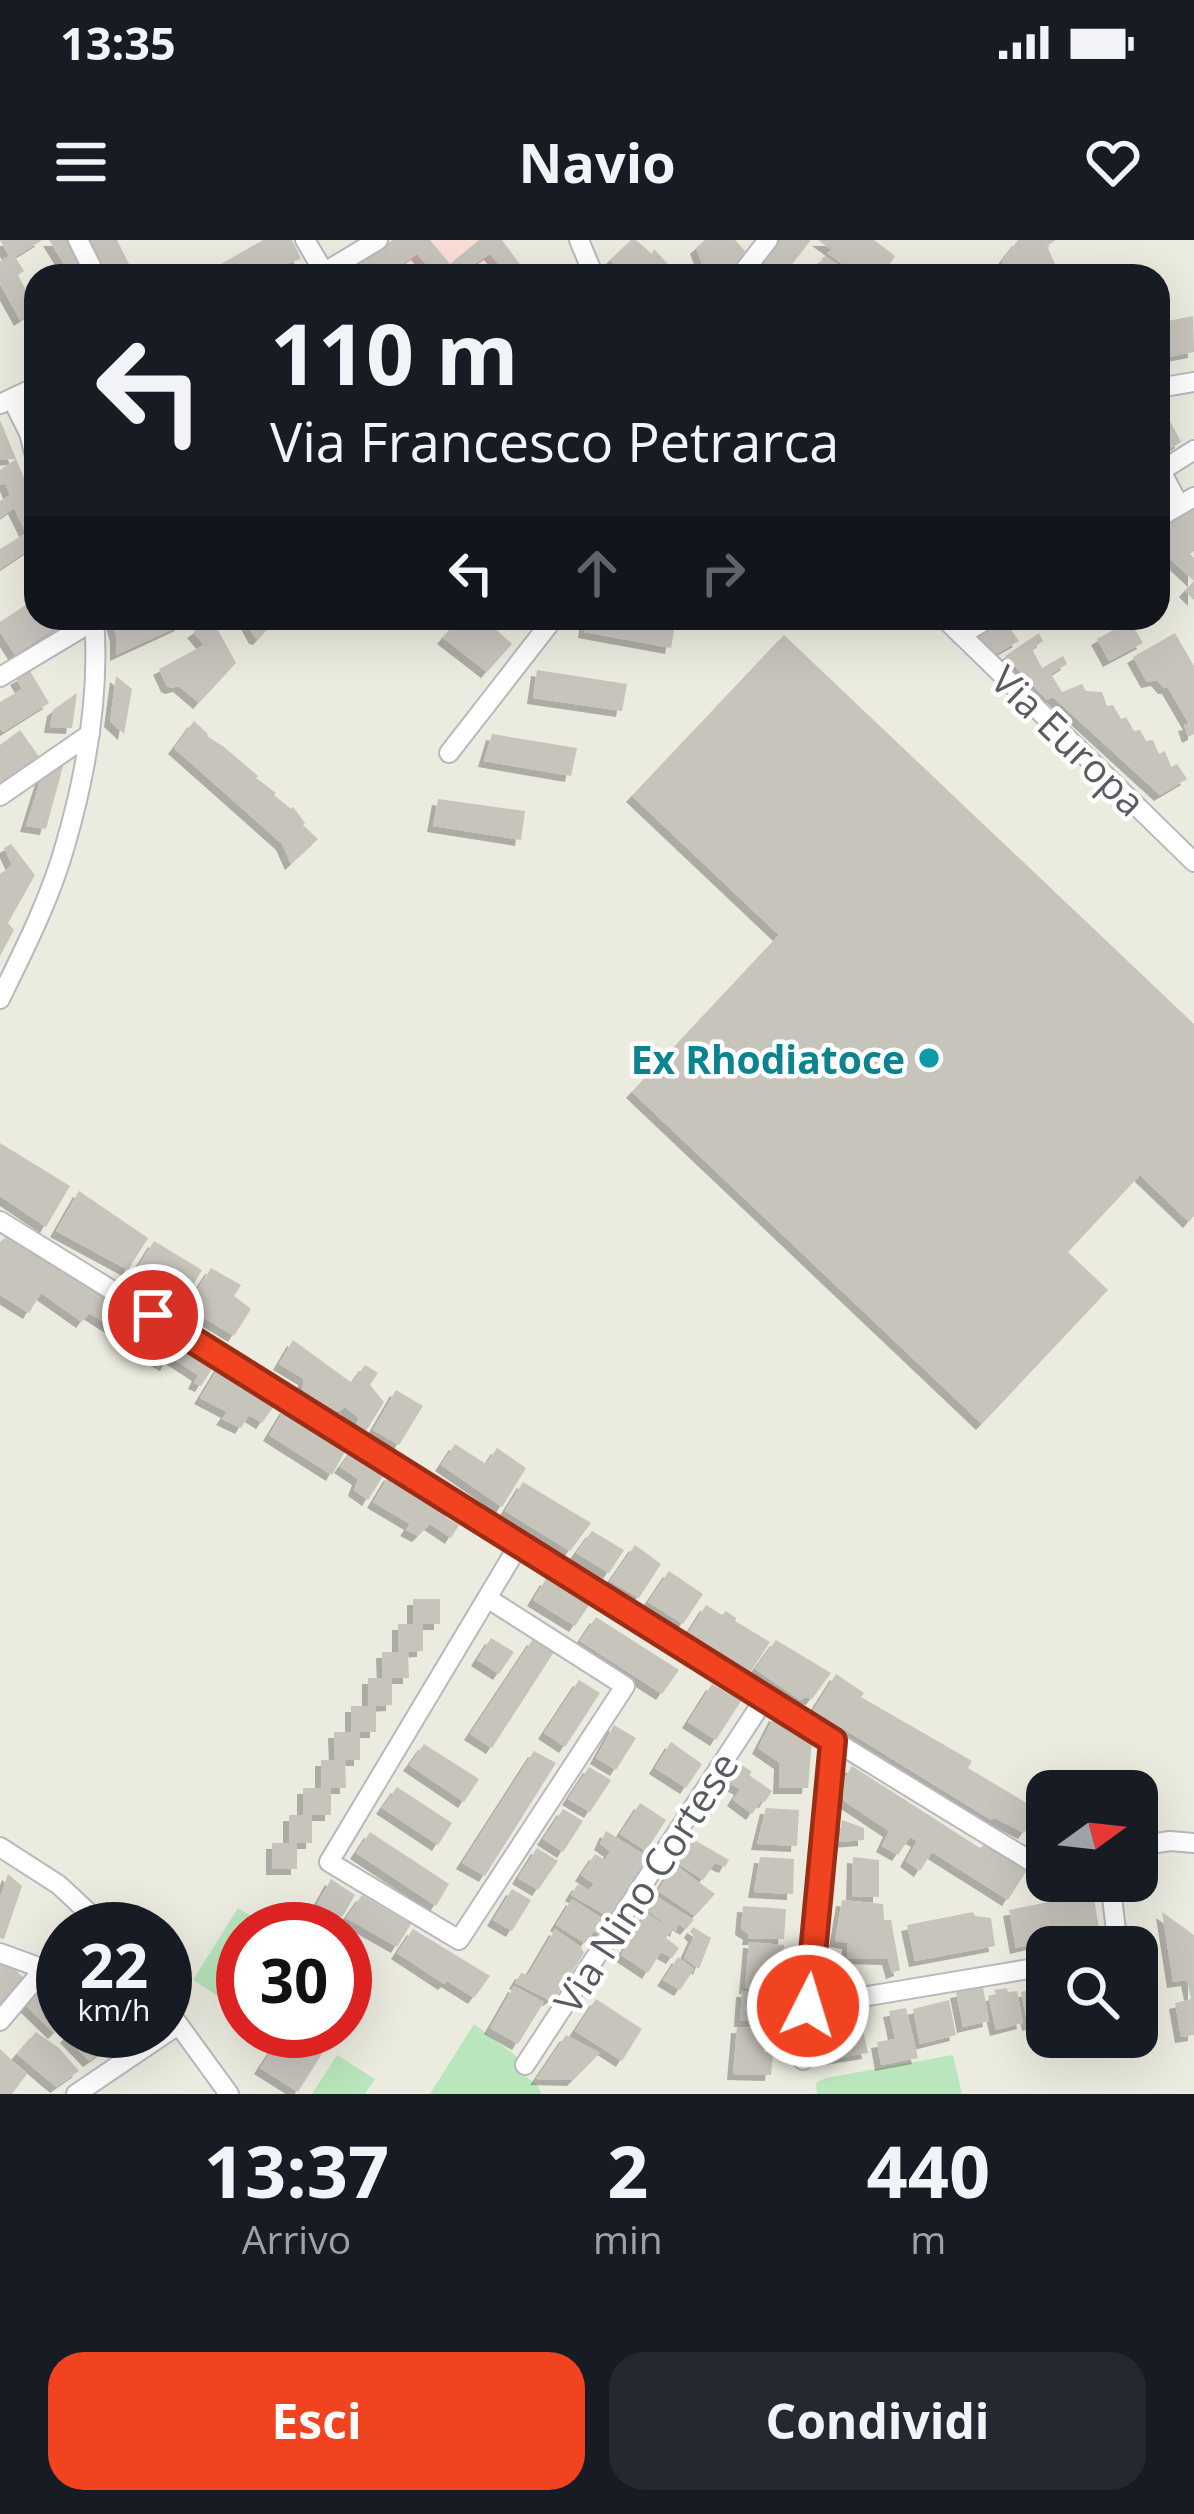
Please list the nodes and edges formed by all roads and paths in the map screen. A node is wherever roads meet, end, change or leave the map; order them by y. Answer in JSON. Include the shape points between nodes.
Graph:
{"nodes":[{"id":1,"x":378,"y":240,"type":"edge"},
{"id":2,"x":768,"y":240,"type":"edge"},
{"id":3,"x":338,"y":264,"type":"edge"},
{"id":4,"x":749,"y":264,"type":"edge"},
{"id":5,"x":76,"y":630,"type":"edge"},
{"id":6,"x":94,"y":630,"type":"edge"},
{"id":7,"x":545,"y":630,"type":"edge"},
{"id":8,"x":956,"y":630,"type":"edge"},
{"id":9,"x":969,"y":630,"type":"edge"},
{"id":10,"x":961,"y":635,"type":"junction"},
{"id":11,"x":0,"y":677,"type":"edge"},
{"id":12,"x":90,"y":734,"type":"junction"},
{"id":13,"x":448,"y":753,"type":"dead end"},
{"id":14,"x":0,"y":796,"type":"edge"},
{"id":15,"x":1194,"y":862,"type":"edge"},
{"id":16,"x":0,"y":999,"type":"edge"},
{"id":17,"x":0,"y":1221,"type":"edge"},
{"id":18,"x":520,"y":1543,"type":"junction"},
{"id":19,"x":488,"y":1598,"type":"junction"},
{"id":20,"x":765,"y":1698,"type":"junction"},
{"id":21,"x":833,"y":1741,"type":"junction"},
{"id":22,"x":1158,"y":1843,"type":"edge"},
{"id":23,"x":1194,"y":1843,"type":"edge"},
{"id":24,"x":0,"y":1846,"type":"edge"},
{"id":25,"x":1026,"y":1858,"type":"edge"},
{"id":26,"x":77,"y":1902,"type":"edge"},
{"id":27,"x":0,"y":1954,"type":"edge"},
{"id":28,"x":36,"y":1967,"type":"edge"},
{"id":29,"x":1026,"y":1970,"type":"edge"},
{"id":30,"x":36,"y":1978,"type":"edge"},
{"id":31,"x":808,"y":2006,"type":"junction"},
{"id":32,"x":0,"y":2020,"type":"edge"},
{"id":33,"x":192,"y":2044,"type":"edge"},
{"id":34,"x":129,"y":2058,"type":"edge"},
{"id":35,"x":802,"y":2060,"type":"dead end"},
{"id":36,"x":525,"y":2066,"type":"dead end"},
{"id":37,"x":76,"y":2094,"type":"edge"},
{"id":38,"x":229,"y":2094,"type":"edge"}],
"edges":[{"from":1,"to":3,"type":"street"},
{"from":2,"to":4,"type":"street"},
{"from":5,"to":11,"type":"street"},
{"from":6,"to":12,"type":"street"},
{"from":7,"to":13,"type":"street"},
{"from":8,"to":10,"type":"street","name":"Via Europa"},
{"from":9,"to":10,"type":"street"},
{"from":10,"to":15,"type":"street","name":"Via Europa"},
{"from":12,"to":14,"type":"street"},
{"from":12,"to":16,"type":"street","via":[[65,848]]},
{"from":17,"to":18,"type":"street"},
{"from":18,"to":19,"type":"street"},
{"from":18,"to":20,"type":"street"},
{"from":19,"to":19,"type":"street","via":[[625,1686],[459,1940],[329,1862]]},
{"from":20,"to":21,"type":"street"},
{"from":20,"to":36,"type":"street","name":"Via Nino Cortese"},
{"from":21,"to":25,"type":"street"},
{"from":21,"to":31,"type":"street"},
{"from":22,"to":23,"type":"street"},
{"from":24,"to":26,"type":"street"},
{"from":27,"to":28,"type":"street"},
{"from":29,"to":31,"type":"street"},
{"from":30,"to":32,"type":"street"},
{"from":31,"to":35,"type":"street"},
{"from":33,"to":38,"type":"street"},
{"from":34,"to":37,"type":"street"}]}
